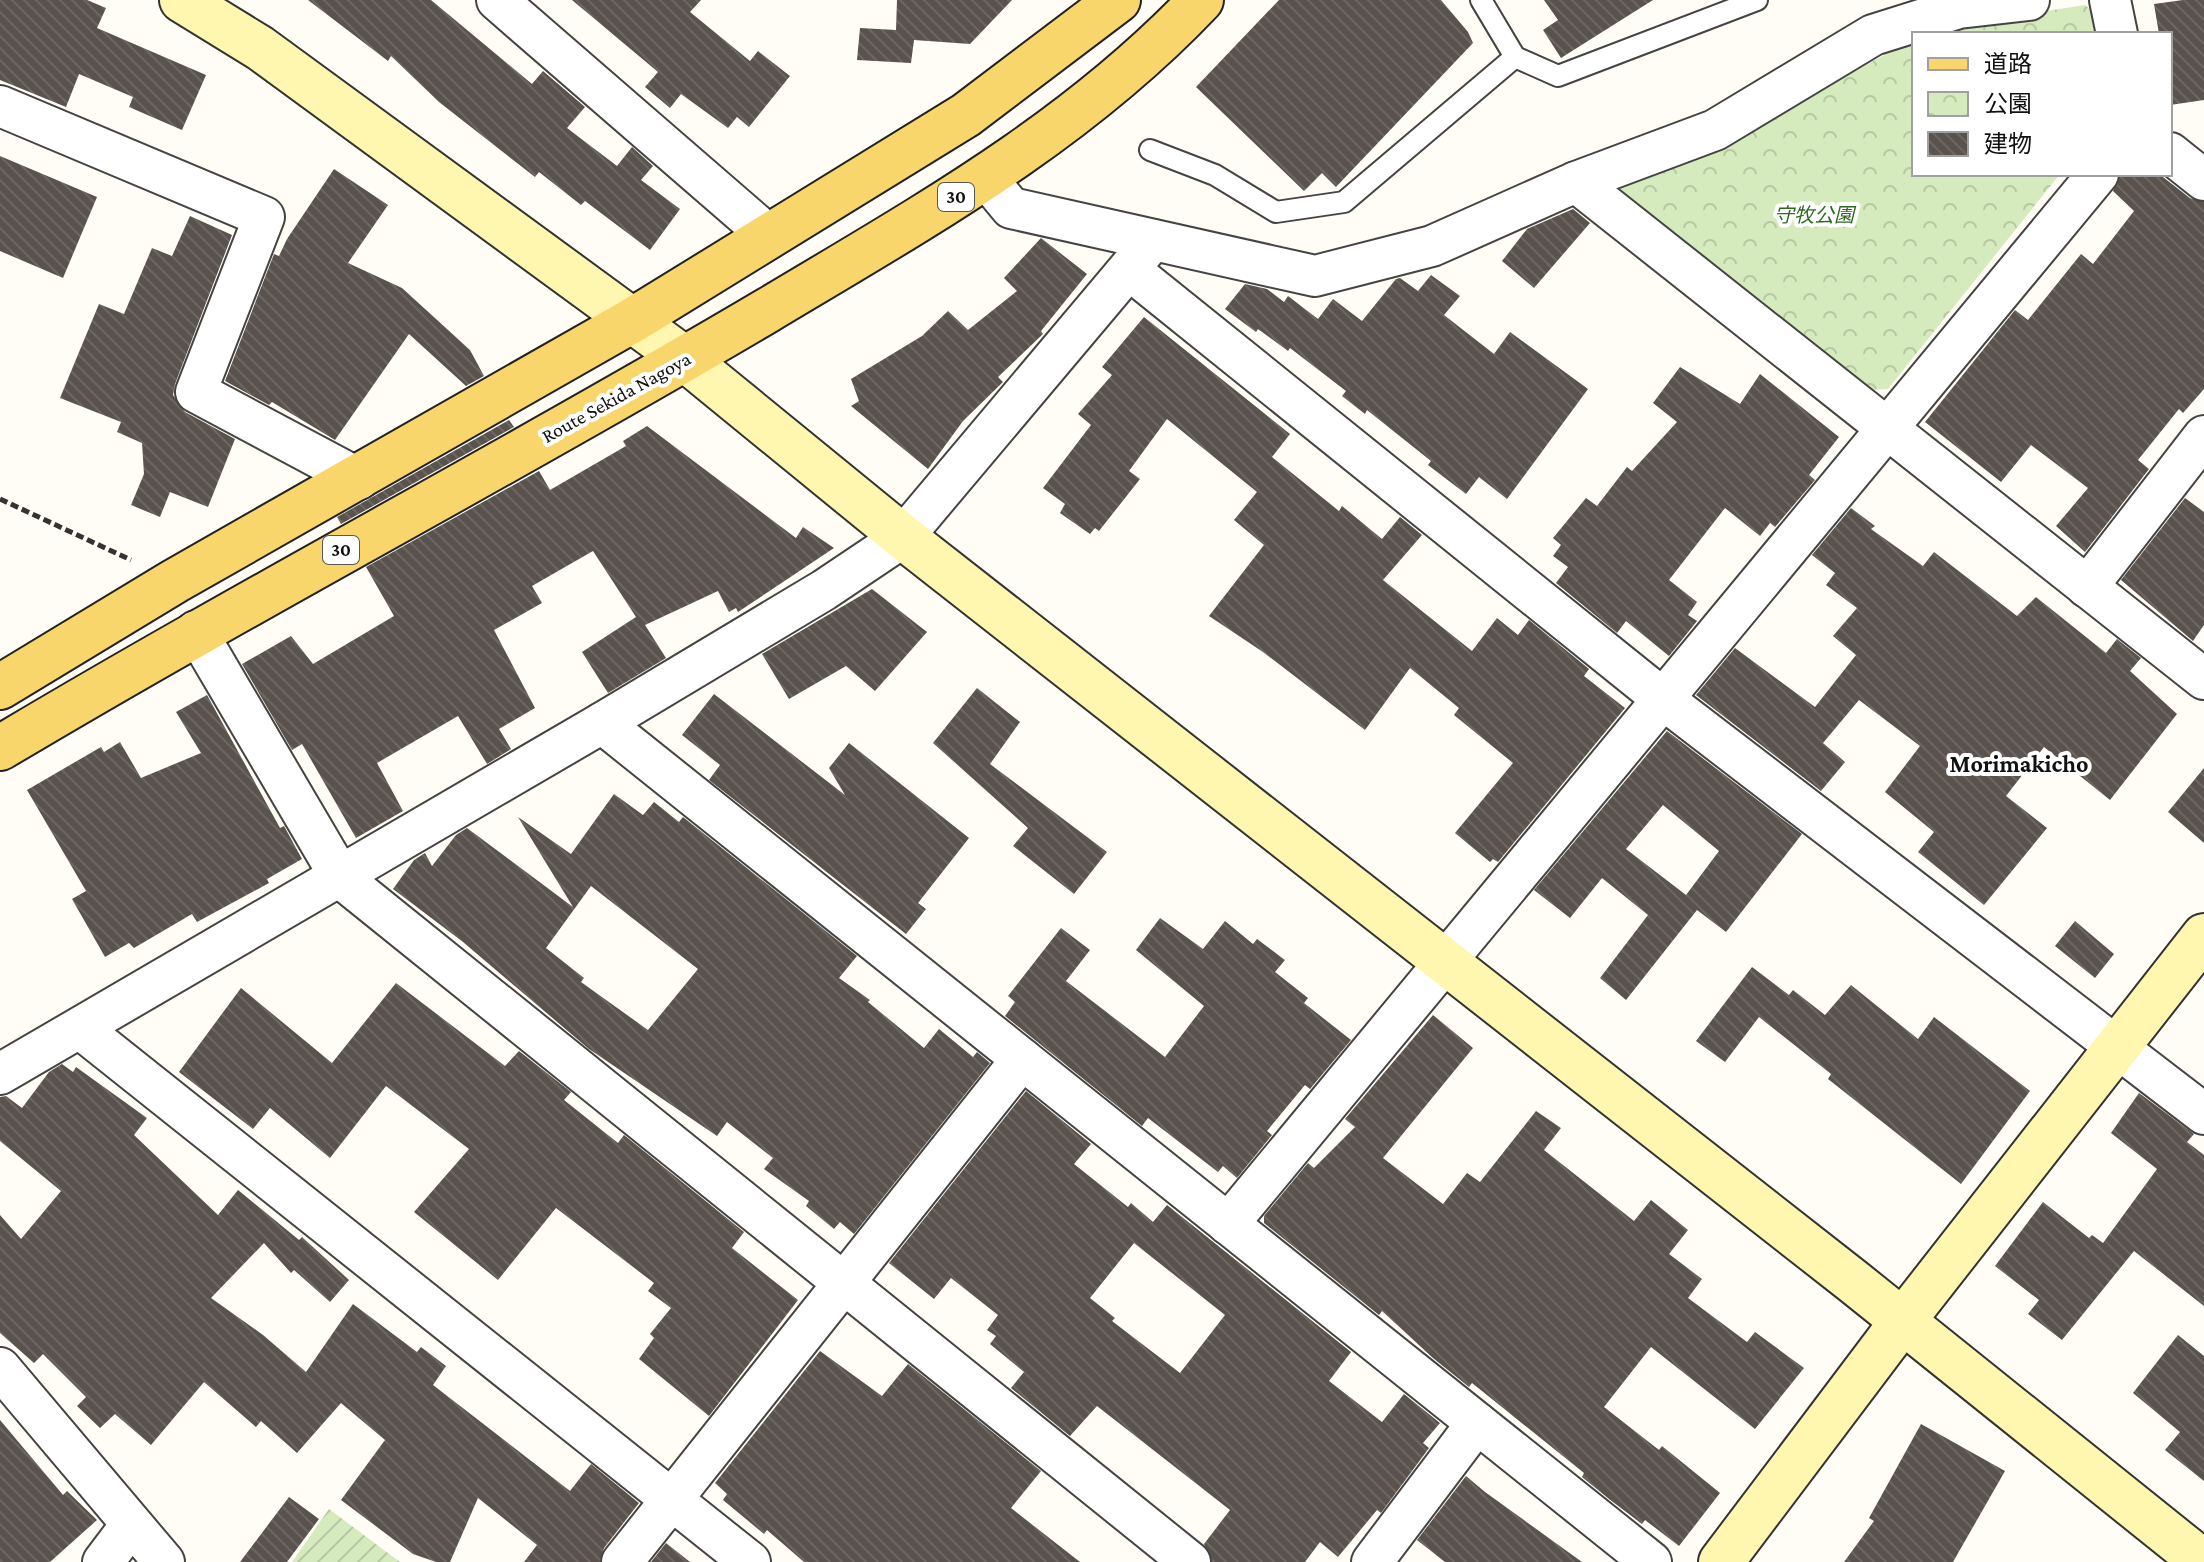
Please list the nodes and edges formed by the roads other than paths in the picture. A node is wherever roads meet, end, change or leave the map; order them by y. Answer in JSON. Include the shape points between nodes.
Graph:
{"nodes":[{"id":1,"x":182,"y":0,"type":"edge"},
{"id":2,"x":497,"y":0,"type":"edge"},
{"id":3,"x":1118,"y":0,"type":"edge"},
{"id":4,"x":1201,"y":0,"type":"edge"},
{"id":5,"x":1481,"y":0,"type":"edge"},
{"id":6,"x":1757,"y":0,"type":"edge"},
{"id":7,"x":2029,"y":0,"type":"edge"},
{"id":8,"x":2110,"y":0,"type":"edge"},
{"id":9,"x":2117,"y":32,"type":"edge"},
{"id":10,"x":1515,"y":57,"type":"junction"},
{"id":11,"x":0,"y":106,"type":"edge"},
{"id":12,"x":1150,"y":150,"type":"dead end"},
{"id":13,"x":2172,"y":155,"type":"edge"},
{"id":14,"x":2096,"y":176,"type":"edge"},
{"id":15,"x":987,"y":179,"type":"junction"},
{"id":16,"x":2204,"y":180,"type":"edge"},
{"id":17,"x":1576,"y":182,"type":"junction"},
{"id":18,"x":768,"y":235,"type":"junction"},
{"id":19,"x":1141,"y":255,"type":"junction"},
{"id":20,"x":633,"y":320,"type":"junction"},
{"id":21,"x":685,"y":359,"type":"junction"},
{"id":22,"x":1887,"y":428,"type":"junction"},
{"id":23,"x":2204,"y":436,"type":"edge"},
{"id":24,"x":359,"y":479,"type":"junction"},
{"id":25,"x":903,"y":537,"type":"junction"},
{"id":26,"x":2087,"y":587,"type":"junction"},
{"id":27,"x":196,"y":631,"type":"junction"},
{"id":28,"x":2204,"y":679,"type":"edge"},
{"id":29,"x":0,"y":687,"type":"edge"},
{"id":30,"x":1663,"y":699,"type":"junction"},
{"id":31,"x":602,"y":723,"type":"junction"},
{"id":32,"x":0,"y":748,"type":"edge"},
{"id":33,"x":341,"y":878,"type":"junction"},
{"id":34,"x":2204,"y":936,"type":"edge"},
{"id":35,"x":1445,"y":961,"type":"junction"},
{"id":36,"x":81,"y":1029,"type":"junction"},
{"id":37,"x":2119,"y":1049,"type":"junction"},
{"id":38,"x":1022,"y":1059,"type":"junction"},
{"id":39,"x":0,"y":1074,"type":"edge"},
{"id":40,"x":2204,"y":1114,"type":"edge"},
{"id":41,"x":1228,"y":1224,"type":"junction"},
{"id":42,"x":845,"y":1282,"type":"junction"},
{"id":43,"x":1902,"y":1322,"type":"junction"},
{"id":44,"x":0,"y":1368,"type":"edge"},
{"id":45,"x":1477,"y":1423,"type":"junction"},
{"id":46,"x":672,"y":1500,"type":"junction"},
{"id":47,"x":131,"y":1525,"type":"junction"},
{"id":48,"x":103,"y":1562,"type":"edge"},
{"id":49,"x":164,"y":1562,"type":"edge"},
{"id":50,"x":622,"y":1562,"type":"edge"},
{"id":51,"x":750,"y":1562,"type":"edge"},
{"id":52,"x":1190,"y":1562,"type":"edge"},
{"id":53,"x":1372,"y":1562,"type":"edge"},
{"id":54,"x":1651,"y":1562,"type":"edge"},
{"id":55,"x":1721,"y":1562,"type":"edge"},
{"id":56,"x":2203,"y":1562,"type":"edge"}],
"edges":[{"from":1,"to":20,"type":"street","via":[[260,48]]},
{"from":2,"to":18,"type":"street"},
{"from":3,"to":18,"type":"main road","via":[[966,115]]},
{"from":4,"to":15,"type":"main road","name":"Route Sekida Nagoya","number":"30","via":[[1150,53]]},
{"from":5,"to":10,"type":"lane"},
{"from":6,"to":10,"type":"lane","via":[[1558,76]]},
{"from":7,"to":17,"type":"street","via":[[1959,8],[1873,35],[1715,130]]},
{"from":8,"to":9,"type":"street"},
{"from":10,"to":12,"type":"lane","via":[[1344,202],[1276,212],[1215,175]]},
{"from":11,"to":24,"type":"street","via":[[264,217],[196,392]]},
{"from":13,"to":16,"type":"street"},
{"from":14,"to":22,"type":"street"},
{"from":15,"to":19,"type":"street","via":[[1011,208]]},
{"from":15,"to":21,"type":"main road","name":"Route Sekida Nagoya","number":"30"},
{"from":17,"to":19,"type":"street","via":[[1432,246],[1315,276]]},
{"from":17,"to":22,"type":"street"},
{"from":18,"to":20,"type":"main road"},
{"from":19,"to":25,"type":"street"},
{"from":19,"to":30,"type":"street"},
{"from":20,"to":21,"type":"street"},
{"from":20,"to":24,"type":"main road"},
{"from":21,"to":25,"type":"street"},
{"from":21,"to":27,"type":"main road","name":"Route Sekida Nagoya","number":"30"},
{"from":22,"to":26,"type":"street"},
{"from":22,"to":30,"type":"street"},
{"from":23,"to":26,"type":"street"},
{"from":24,"to":29,"type":"main road"},
{"from":25,"to":31,"type":"street"},
{"from":25,"to":35,"type":"street"},
{"from":26,"to":28,"type":"street"},
{"from":27,"to":32,"type":"main road","name":"Route Sekida Nagoya","number":"30"},
{"from":27,"to":33,"type":"street"},
{"from":30,"to":35,"type":"street"},
{"from":30,"to":37,"type":"street"},
{"from":31,"to":33,"type":"street"},
{"from":31,"to":38,"type":"street"},
{"from":33,"to":36,"type":"street"},
{"from":33,"to":42,"type":"street"},
{"from":34,"to":37,"type":"street"},
{"from":35,"to":41,"type":"street"},
{"from":35,"to":43,"type":"street"},
{"from":36,"to":39,"type":"street"},
{"from":36,"to":46,"type":"street"},
{"from":37,"to":40,"type":"street"},
{"from":37,"to":43,"type":"street"},
{"from":38,"to":41,"type":"street"},
{"from":38,"to":42,"type":"street"},
{"from":41,"to":45,"type":"street"},
{"from":42,"to":46,"type":"street"},
{"from":42,"to":52,"type":"street"},
{"from":43,"to":55,"type":"street"},
{"from":43,"to":56,"type":"street"},
{"from":44,"to":47,"type":"street"},
{"from":45,"to":53,"type":"street"},
{"from":45,"to":54,"type":"street"},
{"from":46,"to":50,"type":"street"},
{"from":46,"to":51,"type":"street"},
{"from":47,"to":48,"type":"street"},
{"from":47,"to":49,"type":"street"}]}
